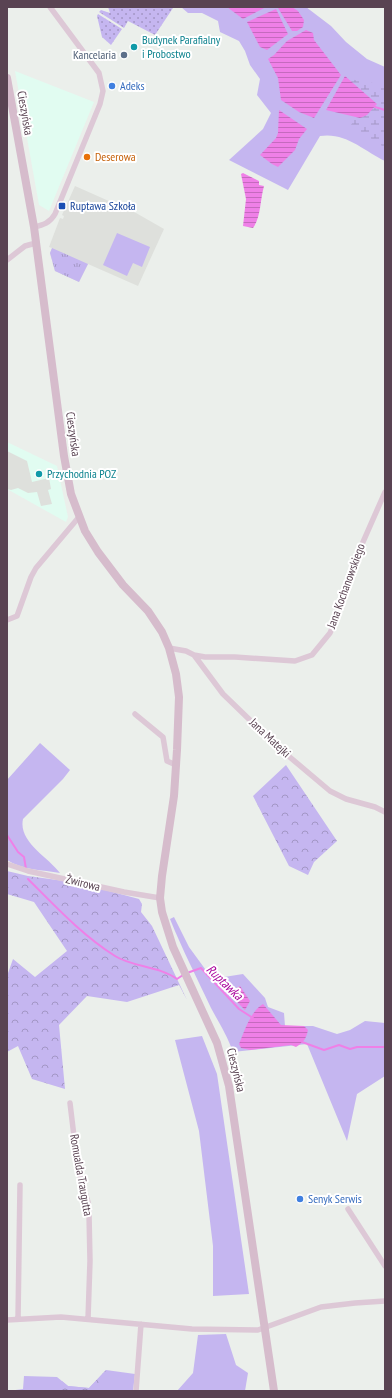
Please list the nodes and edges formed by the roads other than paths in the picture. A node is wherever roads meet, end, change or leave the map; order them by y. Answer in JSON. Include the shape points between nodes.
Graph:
{"nodes":[{"id":1,"x":50,"y":7,"type":"edge"},
{"id":2,"x":7,"y":78,"type":"edge"},
{"id":3,"x":34,"y":227,"type":"junction"},
{"id":4,"x":36,"y":243,"type":"junction"},
{"id":5,"x":7,"y":260,"type":"edge"},
{"id":6,"x":385,"y":492,"type":"edge"},
{"id":7,"x":79,"y":517,"type":"junction"},
{"id":8,"x":7,"y":620,"type":"edge"},
{"id":9,"x":169,"y":648,"type":"junction"},
{"id":10,"x":194,"y":655,"type":"junction"},
{"id":11,"x":135,"y":714,"type":"dead end"},
{"id":12,"x":176,"y":765,"type":"junction"},
{"id":13,"x":385,"y":812,"type":"edge"},
{"id":14,"x":7,"y":864,"type":"edge"},
{"id":15,"x":160,"y":898,"type":"junction"},
{"id":16,"x":70,"y":1103,"type":"dead end"},
{"id":17,"x":20,"y":1185,"type":"dead end"},
{"id":18,"x":348,"y":1209,"type":"dead end"},
{"id":19,"x":385,"y":1266,"type":"edge"},
{"id":20,"x":385,"y":1301,"type":"edge"},
{"id":21,"x":18,"y":1319,"type":"junction"},
{"id":22,"x":88,"y":1319,"type":"junction"},
{"id":23,"x":7,"y":1320,"type":"edge"},
{"id":24,"x":141,"y":1324,"type":"junction"},
{"id":25,"x":264,"y":1329,"type":"junction"},
{"id":26,"x":136,"y":1391,"type":"edge"},
{"id":27,"x":274,"y":1391,"type":"edge"}],
"edges":[{"from":1,"to":3,"type":"street","via":[[95,66],[102,82],[102,91],[100,104],[51,220]]},
{"from":2,"to":3,"type":"main road","name":"Cieszyńska"},
{"from":3,"to":4,"type":"main road","name":"Cieszyńska"},
{"from":4,"to":5,"type":"street","via":[[25,246]]},
{"from":4,"to":7,"type":"main road","name":"Cieszyńska","via":[[65,461],[71,494]]},
{"from":6,"to":10,"type":"street","name":"Jana Kochanowskiego","via":[[352,567],[330,633],[312,655],[295,661]]},
{"from":7,"to":8,"type":"street","via":[[36,568],[17,616]]},
{"from":7,"to":9,"type":"main road","name":"Cieszyńska","via":[[98,552],[123,585],[148,611]]},
{"from":9,"to":10,"type":"street"},
{"from":9,"to":12,"type":"main road","name":"Cieszyńska","via":[[179,697]]},
{"from":10,"to":13,"type":"street","name":"Jana Matejki","via":[[223,694],[279,748],[330,791]]},
{"from":11,"to":12,"type":"street","via":[[163,737],[167,761]]},
{"from":12,"to":15,"type":"main road","name":"Cieszyńska"},
{"from":14,"to":15,"type":"street","name":"Żwirowa","via":[[28,871]]},
{"from":15,"to":25,"type":"main road","name":"Cieszyńska","via":[[164,924],[217,1043],[229,1086]]},
{"from":16,"to":22,"type":"street","name":"Romualda Traugutta","via":[[78,1170],[89,1214]]},
{"from":17,"to":21,"type":"street"},
{"from":18,"to":19,"type":"street"},
{"from":20,"to":25,"type":"street","via":[[321,1307]]},
{"from":21,"to":22,"type":"street"},
{"from":21,"to":23,"type":"street"},
{"from":22,"to":24,"type":"street"},
{"from":24,"to":25,"type":"street","via":[[192,1329]]},
{"from":24,"to":26,"type":"street"},
{"from":25,"to":27,"type":"main road","name":"Cieszyńska"}]}
